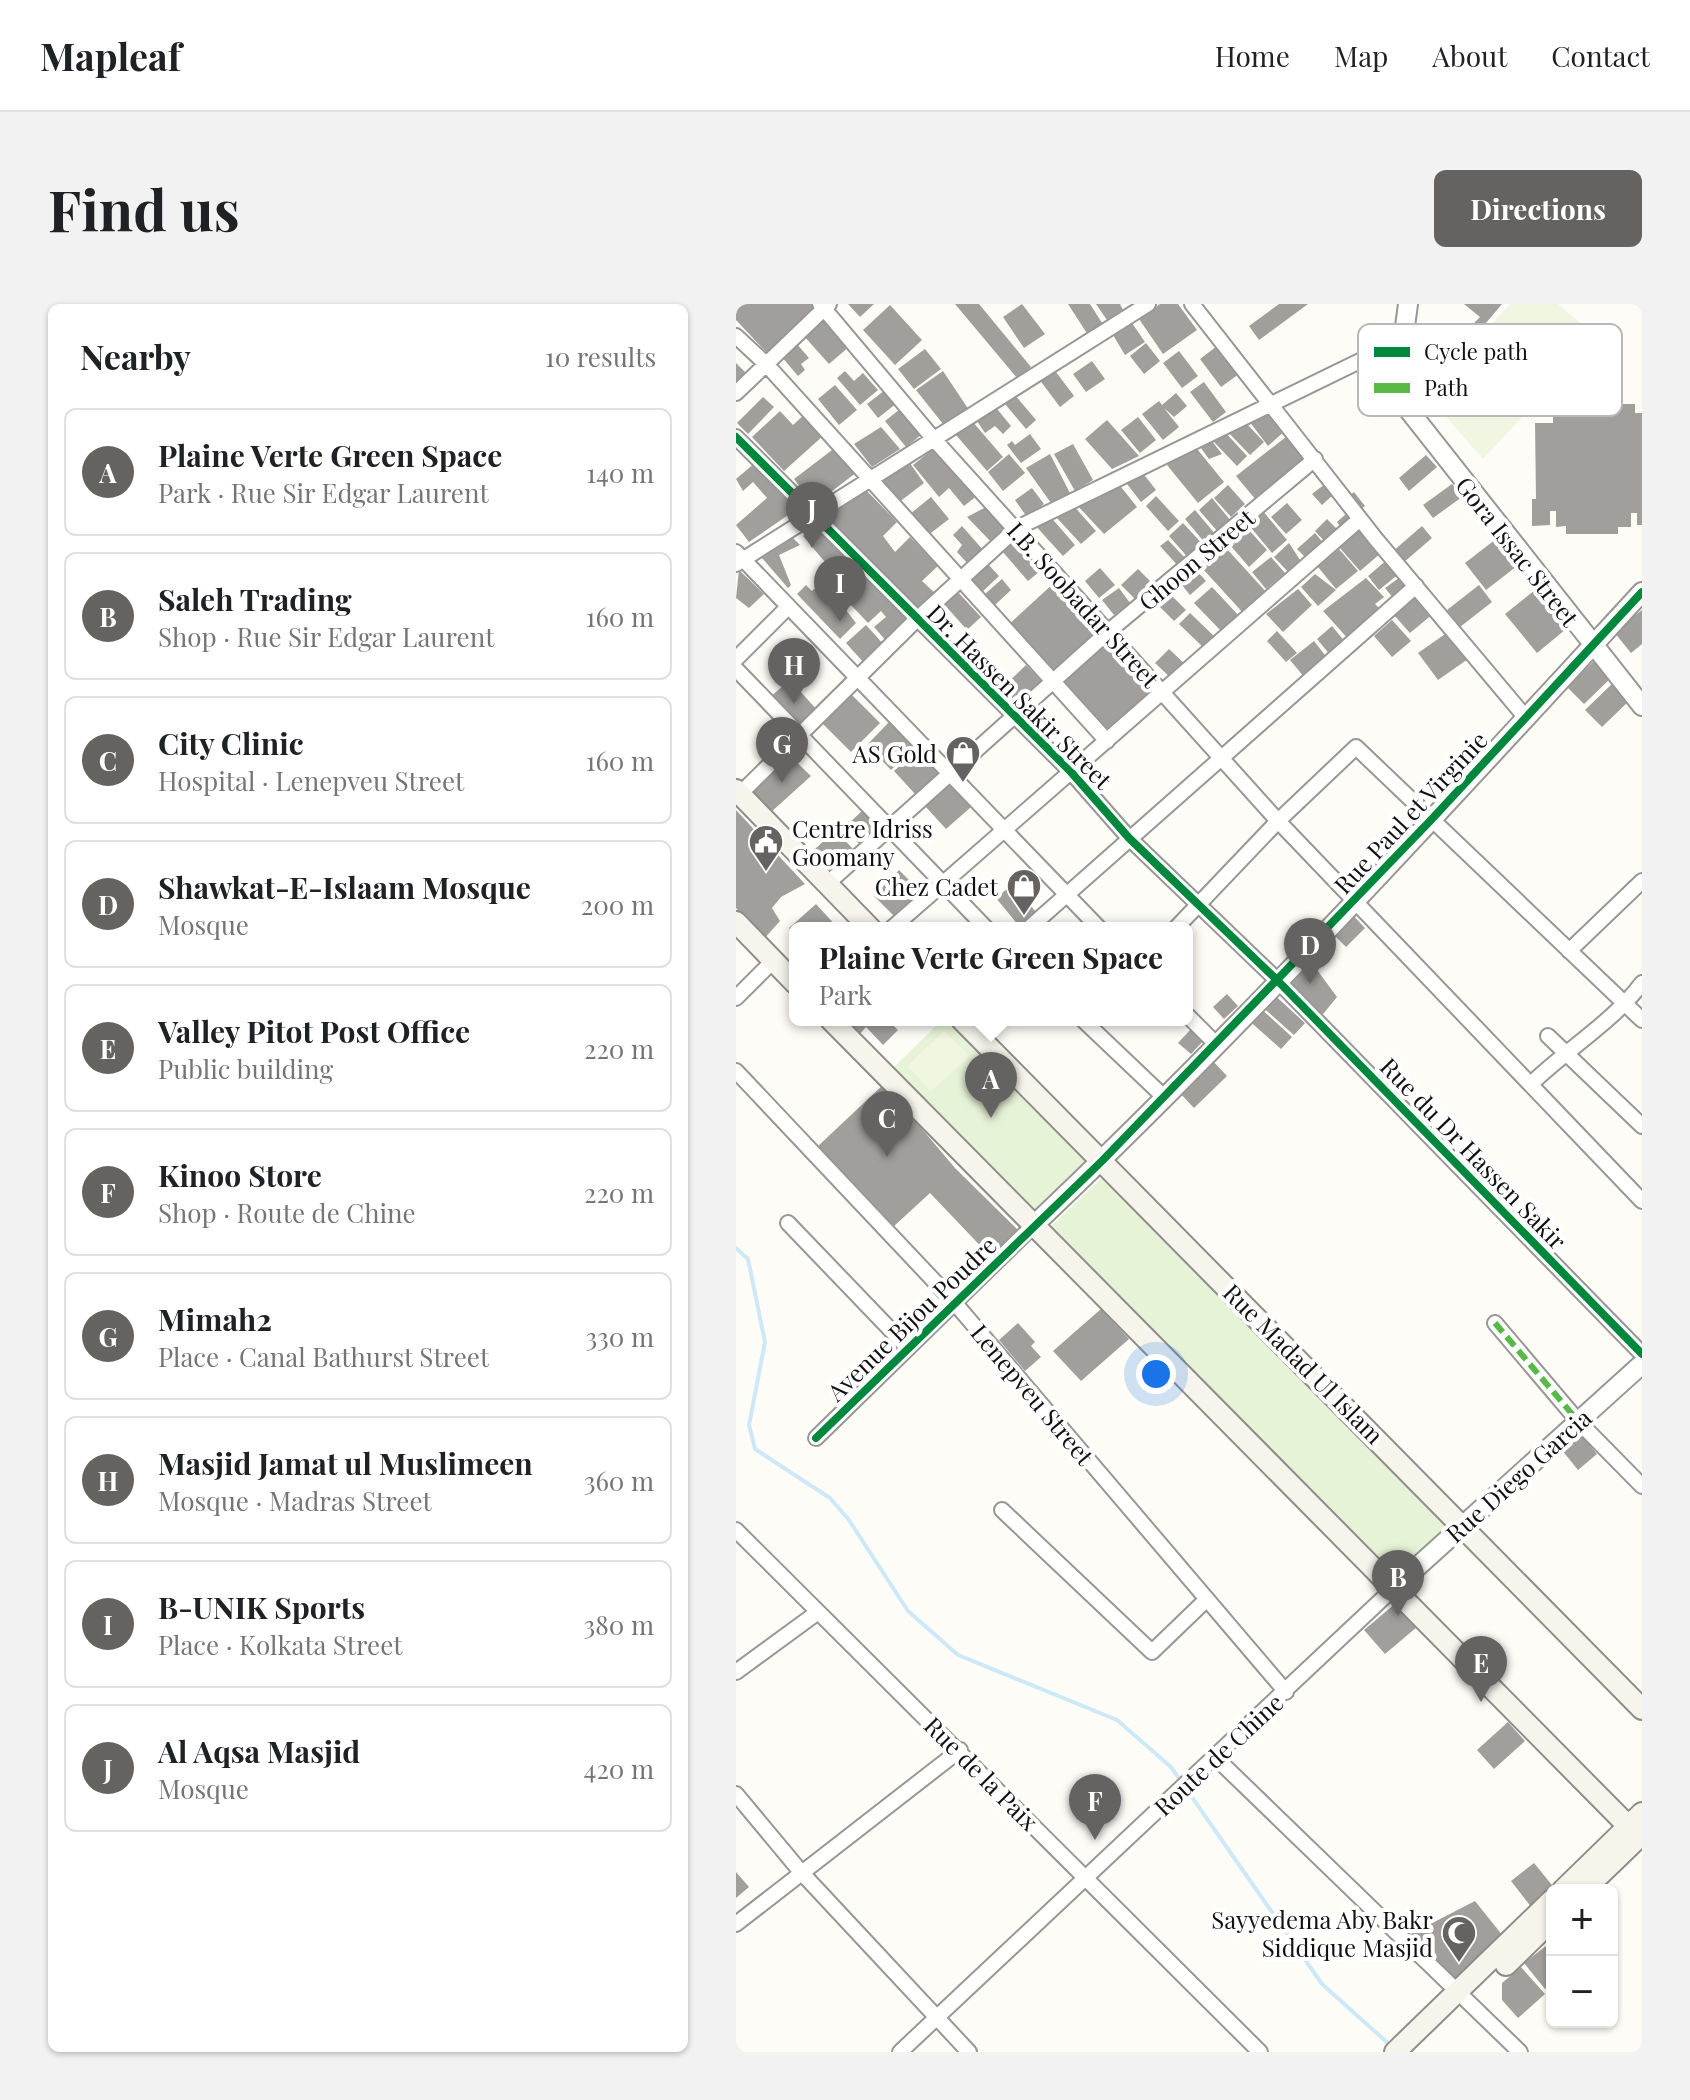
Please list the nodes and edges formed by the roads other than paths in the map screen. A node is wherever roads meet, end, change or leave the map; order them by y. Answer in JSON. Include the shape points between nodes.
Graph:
{"nodes":[{"id":1,"x":1148,"y":304,"type":"edge"},
{"id":2,"x":1192,"y":304,"type":"edge"},
{"id":3,"x":1408,"y":304,"type":"edge"},
{"id":4,"x":824,"y":306,"type":"edge"},
{"id":5,"x":1404,"y":324,"type":"edge"},
{"id":6,"x":736,"y":336,"type":"edge"},
{"id":7,"x":1358,"y":362,"type":"edge"},
{"id":8,"x":767,"y":365,"type":"junction"},
{"id":9,"x":736,"y":393,"type":"edge"},
{"id":10,"x":1273,"y":403,"type":"junction"},
{"id":11,"x":1413,"y":416,"type":"edge"},
{"id":12,"x":736,"y":437,"type":"edge"},
{"id":13,"x":932,"y":437,"type":"junction"},
{"id":14,"x":1315,"y":459,"type":"junction"},
{"id":15,"x":868,"y":479,"type":"junction"},
{"id":16,"x":815,"y":513,"type":"junction"},
{"id":17,"x":1360,"y":519,"type":"junction"},
{"id":18,"x":1017,"y":528,"type":"junction"},
{"id":19,"x":739,"y":559,"type":"edge"},
{"id":20,"x":959,"y":580,"type":"junction"},
{"id":21,"x":1416,"y":586,"type":"junction"},
{"id":22,"x":1642,"y":592,"type":"edge"},
{"id":23,"x":787,"y":608,"type":"junction"},
{"id":24,"x":916,"y":620,"type":"junction"},
{"id":25,"x":1109,"y":631,"type":"junction"},
{"id":26,"x":1592,"y":646,"type":"junction"},
{"id":27,"x":736,"y":659,"type":"edge"},
{"id":28,"x":736,"y":669,"type":"edge"},
{"id":29,"x":857,"y":679,"type":"junction"},
{"id":30,"x":1052,"y":682,"type":"junction"},
{"id":31,"x":1163,"y":692,"type":"junction"},
{"id":32,"x":1642,"y":706,"type":"edge"},
{"id":33,"x":1014,"y":717,"type":"junction"},
{"id":34,"x":1526,"y":718,"type":"junction"},
{"id":35,"x":801,"y":736,"type":"junction"},
{"id":36,"x":1107,"y":741,"type":"junction"},
{"id":37,"x":1221,"y":757,"type":"junction"},
{"id":38,"x":1071,"y":772,"type":"junction"},
{"id":39,"x":949,"y":775,"type":"junction"},
{"id":40,"x":738,"y":792,"type":"edge"},
{"id":41,"x":1431,"y":820,"type":"junction"},
{"id":42,"x":1278,"y":821,"type":"junction"},
{"id":43,"x":890,"y":828,"type":"junction"},
{"id":44,"x":1004,"y":830,"type":"junction"},
{"id":45,"x":1129,"y":838,"type":"junction"},
{"id":46,"x":1642,"y":881,"type":"edge"},
{"id":47,"x":828,"y":883,"type":"junction"},
{"id":48,"x":943,"y":884,"type":"junction"},
{"id":49,"x":1067,"y":895,"type":"junction"},
{"id":50,"x":1355,"y":899,"type":"junction"},
{"id":51,"x":1198,"y":903,"type":"junction"},
{"id":52,"x":736,"y":922,"type":"edge"},
{"id":53,"x":864,"y":922,"type":"edge"},
{"id":54,"x":899,"y":922,"type":"edge"},
{"id":55,"x":980,"y":922,"type":"edge"},
{"id":56,"x":1036,"y":922,"type":"edge"},
{"id":57,"x":1093,"y":922,"type":"edge"},
{"id":58,"x":1181,"y":922,"type":"edge"},
{"id":59,"x":1569,"y":951,"type":"junction"},
{"id":60,"x":773,"y":961,"type":"junction"},
{"id":61,"x":789,"y":977,"type":"edge"},
{"id":62,"x":1277,"y":980,"type":"junction"},
{"id":63,"x":1642,"y":983,"type":"edge"},
{"id":64,"x":736,"y":998,"type":"edge"},
{"id":65,"x":1626,"y":1005,"type":"junction"},
{"id":66,"x":1642,"y":1020,"type":"edge"},
{"id":67,"x":1193,"y":1021,"type":"edge"},
{"id":68,"x":837,"y":1026,"type":"edge"},
{"id":69,"x":968,"y":1026,"type":"edge"},
{"id":70,"x":1090,"y":1026,"type":"edge"},
{"id":71,"x":1548,"y":1036,"type":"dead end"},
{"id":72,"x":1216,"y":1044,"type":"junction"},
{"id":73,"x":1565,"y":1052,"type":"junction"},
{"id":74,"x":736,"y":1071,"type":"edge"},
{"id":75,"x":1531,"y":1084,"type":"junction"},
{"id":76,"x":1164,"y":1097,"type":"junction"},
{"id":77,"x":1642,"y":1126,"type":"edge"},
{"id":78,"x":1103,"y":1160,"type":"junction"},
{"id":79,"x":1642,"y":1201,"type":"edge"},
{"id":80,"x":788,"y":1223,"type":"dead end"},
{"id":81,"x":1034,"y":1225,"type":"junction"},
{"id":82,"x":954,"y":1302,"type":"junction"},
{"id":83,"x":1495,"y":1323,"type":"dead end"},
{"id":84,"x":908,"y":1348,"type":"junction"},
{"id":85,"x":1642,"y":1354,"type":"edge"},
{"id":86,"x":1642,"y":1364,"type":"edge"},
{"id":87,"x":1578,"y":1421,"type":"junction"},
{"id":88,"x":816,"y":1438,"type":"dead end"},
{"id":89,"x":1642,"y":1486,"type":"edge"},
{"id":90,"x":1002,"y":1510,"type":"dead end"},
{"id":91,"x":1461,"y":1523,"type":"junction"},
{"id":92,"x":736,"y":1530,"type":"edge"},
{"id":93,"x":1395,"y":1587,"type":"junction"},
{"id":94,"x":1207,"y":1599,"type":"junction"},
{"id":95,"x":818,"y":1612,"type":"junction"},
{"id":96,"x":736,"y":1672,"type":"edge"},
{"id":97,"x":1286,"y":1692,"type":"junction"},
{"id":98,"x":1642,"y":1709,"type":"edge"},
{"id":99,"x":960,"y":1750,"type":"junction"},
{"id":100,"x":1215,"y":1757,"type":"junction"},
{"id":101,"x":736,"y":1794,"type":"edge"},
{"id":102,"x":1639,"y":1830,"type":"edge"},
{"id":103,"x":801,"y":1872,"type":"junction"},
{"id":104,"x":1086,"y":1877,"type":"junction"},
{"id":105,"x":1571,"y":1884,"type":"edge"},
{"id":106,"x":1590,"y":1884,"type":"edge"},
{"id":107,"x":1546,"y":1906,"type":"edge"},
{"id":108,"x":736,"y":1924,"type":"edge"},
{"id":109,"x":1546,"y":1925,"type":"edge"},
{"id":110,"x":1463,"y":1996,"type":"junction"},
{"id":111,"x":936,"y":2018,"type":"junction"},
{"id":112,"x":1404,"y":2049,"type":"edge"},
{"id":113,"x":900,"y":2052,"type":"edge"},
{"id":114,"x":969,"y":2052,"type":"edge"},
{"id":115,"x":1260,"y":2052,"type":"edge"},
{"id":116,"x":1520,"y":2052,"type":"edge"}],
"edges":[{"from":1,"to":13,"type":"street"},
{"from":2,"to":10,"type":"street"},
{"from":3,"to":5,"type":"street"},
{"from":4,"to":8,"type":"street"},
{"from":4,"to":13,"type":"street","name":"I.B. Soobadar Street"},
{"from":6,"to":8,"type":"street"},
{"from":7,"to":10,"type":"street"},
{"from":8,"to":9,"type":"street"},
{"from":8,"to":15,"type":"street"},
{"from":10,"to":14,"type":"street"},
{"from":10,"to":18,"type":"street"},
{"from":11,"to":26,"type":"street","name":"Gora Issac Street"},
{"from":12,"to":16,"type":"street","name":"Dr. Hassen Sakir Street"},
{"from":13,"to":15,"type":"street"},
{"from":13,"to":18,"type":"street","name":"I.B. Soobadar Street"},
{"from":14,"to":17,"type":"street"},
{"from":14,"to":25,"type":"street","name":"Ghoon Street"},
{"from":15,"to":16,"type":"street"},
{"from":15,"to":20,"type":"street"},
{"from":16,"to":19,"type":"street"},
{"from":16,"to":24,"type":"street","name":"Dr. Hassen Sakir Street"},
{"from":17,"to":21,"type":"street"},
{"from":17,"to":31,"type":"street"},
{"from":18,"to":20,"type":"street"},
{"from":18,"to":25,"type":"street","name":"I.B. Soobadar Street"},
{"from":19,"to":23,"type":"street"},
{"from":20,"to":24,"type":"street"},
{"from":20,"to":30,"type":"street"},
{"from":21,"to":34,"type":"street"},
{"from":21,"to":37,"type":"street"},
{"from":22,"to":26,"type":"street","name":"Rue Paul et Virginie"},
{"from":23,"to":27,"type":"street"},
{"from":23,"to":29,"type":"street"},
{"from":24,"to":29,"type":"street"},
{"from":24,"to":33,"type":"street","name":"Dr. Hassen Sakir Street"},
{"from":25,"to":30,"type":"street","name":"Ghoon Street"},
{"from":25,"to":31,"type":"street","name":"I.B. Soobadar Street"},
{"from":26,"to":32,"type":"street","name":"Gora Issac Street"},
{"from":26,"to":34,"type":"street","name":"Rue Paul et Virginie"},
{"from":28,"to":35,"type":"street"},
{"from":29,"to":35,"type":"street"},
{"from":29,"to":39,"type":"street"},
{"from":30,"to":33,"type":"street","name":"Ghoon Street"},
{"from":30,"to":36,"type":"street"},
{"from":31,"to":36,"type":"street"},
{"from":31,"to":37,"type":"street","name":"I.B. Soobadar Street"},
{"from":33,"to":38,"type":"street","name":"Dr. Hassen Sakir Street"},
{"from":33,"to":39,"type":"street","name":"Ghoon Street"},
{"from":34,"to":41,"type":"street","name":"Rue Paul et Virginie"},
{"from":35,"to":40,"type":"street"},
{"from":35,"to":43,"type":"street"},
{"from":36,"to":38,"type":"street"},
{"from":37,"to":42,"type":"street","name":"I.B. Soobadar Street"},
{"from":37,"to":45,"type":"street"},
{"from":38,"to":44,"type":"street"},
{"from":38,"to":45,"type":"street","name":"Dr. Hassen Sakir Street"},
{"from":39,"to":43,"type":"street","name":"Ghoon Street"},
{"from":39,"to":44,"type":"street"},
{"from":40,"to":47,"type":"main road"},
{"from":41,"to":42,"type":"street","via":[[1356,747]]},
{"from":41,"to":50,"type":"street","name":"Rue Paul et Virginie"},
{"from":41,"to":59,"type":"street"},
{"from":42,"to":50,"type":"street","name":"I.B. Soobadar Street"},
{"from":42,"to":51,"type":"street"},
{"from":43,"to":47,"type":"street","name":"Ghoon Street"},
{"from":43,"to":48,"type":"street"},
{"from":44,"to":48,"type":"street"},
{"from":44,"to":49,"type":"street"},
{"from":45,"to":49,"type":"street"},
{"from":45,"to":51,"type":"street","name":"Dr. Hassen Sakir Street"},
{"from":46,"to":59,"type":"street"},
{"from":47,"to":53,"type":"main road"},
{"from":48,"to":54,"type":"street"},
{"from":48,"to":55,"type":"street"},
{"from":49,"to":56,"type":"street"},
{"from":49,"to":57,"type":"street"},
{"from":50,"to":62,"type":"street","name":"Rue Paul et Virginie"},
{"from":50,"to":75,"type":"street","name":"I.B. Soobadar Street"},
{"from":51,"to":58,"type":"street"},
{"from":51,"to":62,"type":"street","name":"Dr. Hassen Sakir Street"},
{"from":52,"to":60,"type":"main road"},
{"from":59,"to":65,"type":"street"},
{"from":60,"to":61,"type":"main road"},
{"from":60,"to":64,"type":"street"},
{"from":62,"to":72,"type":"street","name":"Rue Paul et Virginie"},
{"from":62,"to":85,"type":"street","name":"Rue du Dr Hassen Sakir"},
{"from":63,"to":65,"type":"street"},
{"from":65,"to":66,"type":"street"},
{"from":65,"to":73,"type":"street"},
{"from":67,"to":72,"type":"street"},
{"from":68,"to":81,"type":"main road"},
{"from":69,"to":78,"type":"main road","name":"Rue Madad Ul Islam"},
{"from":70,"to":76,"type":"street"},
{"from":71,"to":73,"type":"street"},
{"from":72,"to":76,"type":"street","name":"Rue Paul et Virginie"},
{"from":73,"to":75,"type":"street"},
{"from":73,"to":77,"type":"street"},
{"from":74,"to":82,"type":"street","name":"Lenepveu Street"},
{"from":75,"to":79,"type":"street","name":"I.B. Soobadar Street"},
{"from":76,"to":78,"type":"street","name":"Rue Paul et Virginie"},
{"from":78,"to":81,"type":"street","name":"Rue Paul et Virginie"},
{"from":78,"to":91,"type":"main road","name":"Rue Madad Ul Islam"},
{"from":80,"to":84,"type":"street"},
{"from":81,"to":82,"type":"street","name":"Avenue Bijou Poudre"},
{"from":81,"to":93,"type":"main road"},
{"from":82,"to":84,"type":"street","name":"Avenue Bijou Poudre"},
{"from":82,"to":94,"type":"street","name":"Lenepveu Street"},
{"from":83,"to":87,"type":"street"},
{"from":84,"to":88,"type":"street","name":"Avenue Bijou Poudre"},
{"from":86,"to":87,"type":"street","name":"Rue Diego Garcia"},
{"from":87,"to":89,"type":"street"},
{"from":87,"to":91,"type":"street","name":"Rue Diego Garcia"},
{"from":90,"to":94,"type":"street","via":[[1152,1652]]},
{"from":91,"to":93,"type":"street","name":"Rue Diego Garcia"},
{"from":91,"to":98,"type":"main road","name":"Rue Madad Ul Islam"},
{"from":92,"to":95,"type":"street","name":"Rue de la Paix"},
{"from":93,"to":97,"type":"street","name":"Route de Chine"},
{"from":93,"to":102,"type":"main road"},
{"from":94,"to":97,"type":"street","name":"Lenepveu Street"},
{"from":95,"to":96,"type":"street"},
{"from":95,"to":99,"type":"street","name":"Rue de la Paix"},
{"from":97,"to":100,"type":"street","name":"Route de Chine"},
{"from":99,"to":103,"type":"street"},
{"from":99,"to":104,"type":"street","name":"Rue de la Paix"},
{"from":100,"to":104,"type":"street","name":"Route de Chine"},
{"from":100,"to":110,"type":"street"},
{"from":101,"to":103,"type":"street"},
{"from":102,"to":105,"type":"main road"},
{"from":102,"to":106,"type":"main road"},
{"from":103,"to":108,"type":"street"},
{"from":103,"to":111,"type":"street"},
{"from":104,"to":111,"type":"street","name":"Route de Chine"},
{"from":104,"to":115,"type":"street","name":"Rue de la Paix"},
{"from":107,"to":110,"type":"main road"},
{"from":109,"to":110,"type":"main road"},
{"from":110,"to":112,"type":"main road"},
{"from":110,"to":116,"type":"street"},
{"from":111,"to":113,"type":"street","name":"Route de Chine"},
{"from":111,"to":114,"type":"street"}]}
